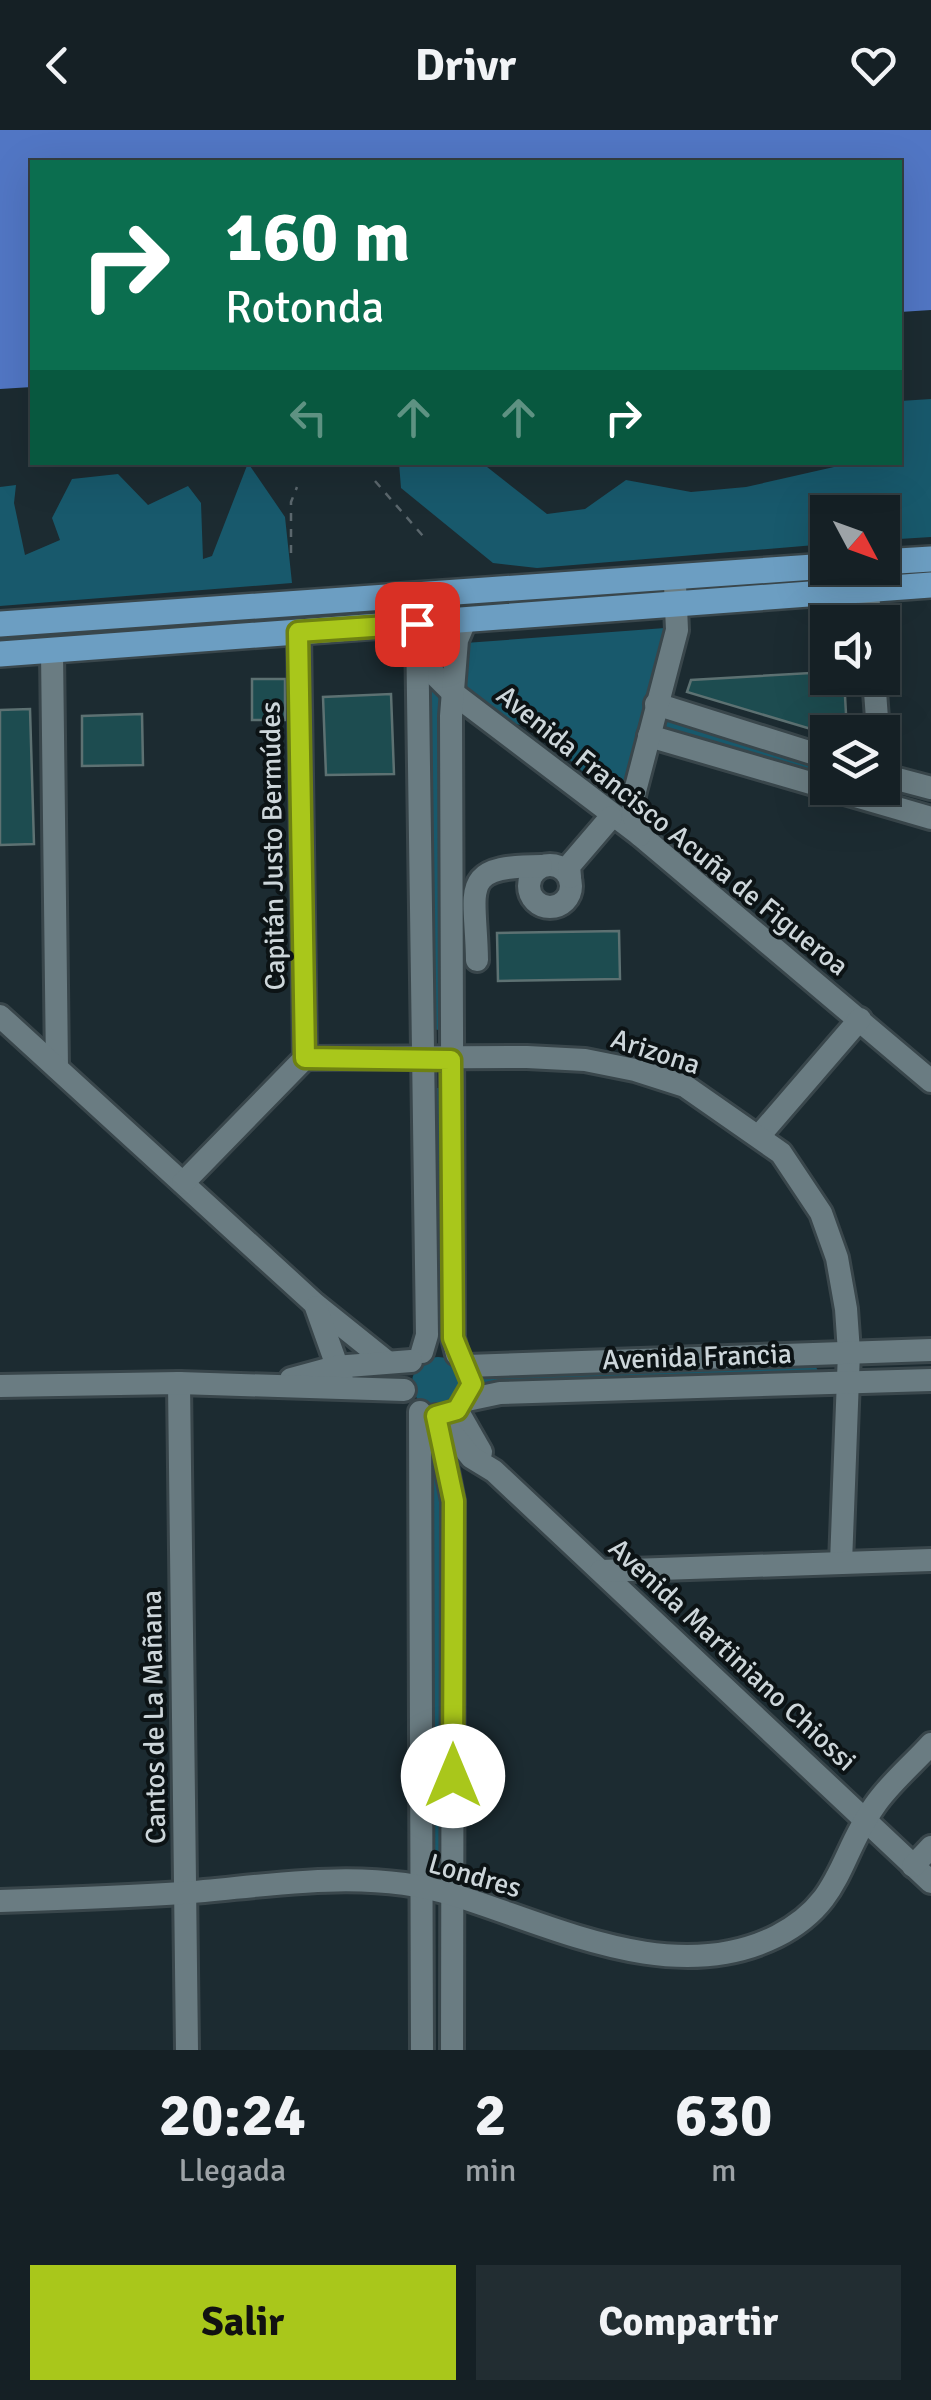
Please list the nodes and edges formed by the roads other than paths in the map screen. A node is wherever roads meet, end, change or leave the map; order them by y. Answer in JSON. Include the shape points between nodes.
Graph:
{"nodes":[{"id":1,"x":931,"y":558,"type":"edge"},
{"id":2,"x":900,"y":561,"type":"edge"},
{"id":3,"x":810,"y":569,"type":"edge"},
{"id":4,"x":931,"y":585,"type":"edge"},
{"id":5,"x":868,"y":589,"type":"junction"},
{"id":6,"x":676,"y":590,"type":"junction"},
{"id":7,"x":424,"y":597,"type":"junction"},
{"id":8,"x":869,"y":605,"type":"edge"},
{"id":9,"x":465,"y":621,"type":"junction"},
{"id":10,"x":0,"y":624,"type":"edge"},
{"id":11,"x":417,"y":624,"type":"junction"},
{"id":12,"x":378,"y":627,"type":"junction"},
{"id":13,"x":298,"y":632,"type":"junction"},
{"id":14,"x":52,"y":652,"type":"junction"},
{"id":15,"x":0,"y":654,"type":"edge"},
{"id":16,"x":418,"y":658,"type":"junction"},
{"id":17,"x":452,"y":693,"type":"junction"},
{"id":18,"x":656,"y":704,"type":"junction"},
{"id":19,"x":649,"y":736,"type":"junction"},
{"id":20,"x":810,"y":752,"type":"edge"},
{"id":21,"x":900,"y":780,"type":"edge"},
{"id":22,"x":931,"y":788,"type":"edge"},
{"id":23,"x":605,"y":812,"type":"junction"},
{"id":24,"x":931,"y":818,"type":"edge"},
{"id":25,"x":640,"y":835,"type":"junction"},
{"id":26,"x":477,"y":960,"type":"dead end"},
{"id":27,"x":0,"y":1016,"type":"edge"},
{"id":28,"x":860,"y":1019,"type":"junction"},
{"id":29,"x":305,"y":1058,"type":"junction"},
{"id":30,"x":422,"y":1060,"type":"junction"},
{"id":31,"x":451,"y":1060,"type":"junction"},
{"id":32,"x":57,"y":1068,"type":"junction"},
{"id":33,"x":931,"y":1080,"type":"edge"},
{"id":34,"x":760,"y":1136,"type":"junction"},
{"id":35,"x":183,"y":1183,"type":"junction"},
{"id":36,"x":314,"y":1304,"type":"junction"},
{"id":37,"x":931,"y":1350,"type":"edge"},
{"id":38,"x":849,"y":1352,"type":"junction"},
{"id":39,"x":416,"y":1357,"type":"junction"},
{"id":40,"x":462,"y":1360,"type":"junction"},
{"id":41,"x":386,"y":1361,"type":"junction"},
{"id":42,"x":335,"y":1367,"type":"junction"},
{"id":43,"x":931,"y":1380,"type":"edge"},
{"id":44,"x":848,"y":1382,"type":"junction"},
{"id":45,"x":179,"y":1383,"type":"junction"},
{"id":46,"x":274,"y":1384,"type":"junction"},
{"id":47,"x":0,"y":1386,"type":"edge"},
{"id":48,"x":351,"y":1386,"type":"junction"},
{"id":49,"x":404,"y":1390,"type":"junction"},
{"id":50,"x":444,"y":1411,"type":"junction"},
{"id":51,"x":931,"y":1560,"type":"edge"},
{"id":52,"x":841,"y":1563,"type":"junction"},
{"id":53,"x":600,"y":1571,"type":"junction"},
{"id":54,"x":931,"y":1744,"type":"edge"},
{"id":55,"x":867,"y":1821,"type":"junction"},
{"id":56,"x":931,"y":1847,"type":"edge"},
{"id":57,"x":913,"y":1866,"type":"junction"},
{"id":58,"x":931,"y":1882,"type":"edge"},
{"id":59,"x":422,"y":1888,"type":"junction"},
{"id":60,"x":185,"y":1892,"type":"junction"},
{"id":61,"x":452,"y":1894,"type":"junction"},
{"id":62,"x":0,"y":1902,"type":"edge"},
{"id":63,"x":187,"y":2050,"type":"edge"},
{"id":64,"x":422,"y":2050,"type":"edge"},
{"id":65,"x":452,"y":2050,"type":"edge"}],
"edges":[{"from":1,"to":2,"type":"main road"},
{"from":3,"to":6,"type":"main road"},
{"from":4,"to":5,"type":"main road"},
{"from":5,"to":6,"type":"main road"},
{"from":5,"to":8,"type":"street"},
{"from":6,"to":7,"type":"main road"},
{"from":6,"to":9,"type":"main road"},
{"from":6,"to":18,"type":"street","via":[[677,630]]},
{"from":7,"to":10,"type":"main road"},
{"from":7,"to":11,"type":"street"},
{"from":9,"to":11,"type":"main road"},
{"from":9,"to":17,"type":"street"},
{"from":11,"to":12,"type":"main road"},
{"from":11,"to":16,"type":"street"},
{"from":12,"to":13,"type":"main road"},
{"from":12,"to":16,"type":"street","name":"Avenida Francisco Acuña de Figueroa"},
{"from":13,"to":14,"type":"main road"},
{"from":13,"to":29,"type":"street","name":"Capitán Justo Bermúdes"},
{"from":14,"to":15,"type":"main road"},
{"from":14,"to":32,"type":"street"},
{"from":16,"to":17,"type":"street","name":"Avenida Francisco Acuña de Figueroa"},
{"from":16,"to":30,"type":"street"},
{"from":17,"to":23,"type":"street","name":"Avenida Francisco Acuña de Figueroa"},
{"from":17,"to":31,"type":"street"},
{"from":18,"to":19,"type":"street"},
{"from":18,"to":20,"type":"street"},
{"from":19,"to":24,"type":"street"},
{"from":19,"to":25,"type":"street","via":[[634,795]]},
{"from":21,"to":22,"type":"street"},
{"from":23,"to":25,"type":"street","name":"Avenida Francisco Acuña de Figueroa"},
{"from":23,"to":26,"type":"street","via":[[555,869],[497,866],[485,872],[476,887]]},
{"from":25,"to":28,"type":"street","name":"Avenida Francisco Acuña de Figueroa"},
{"from":27,"to":32,"type":"street"},
{"from":28,"to":33,"type":"street","name":"Avenida Francisco Acuña de Figueroa"},
{"from":28,"to":34,"type":"street"},
{"from":29,"to":30,"type":"street","name":"Arizona"},
{"from":29,"to":35,"type":"street"},
{"from":30,"to":31,"type":"street","name":"Arizona"},
{"from":30,"to":39,"type":"street","via":[[427,1335]]},
{"from":31,"to":34,"type":"street","name":"Arizona","via":[[584,1060],[635,1070],[685,1086]]},
{"from":31,"to":40,"type":"street"},
{"from":32,"to":35,"type":"street"},
{"from":34,"to":38,"type":"street","name":"Arizona","via":[[781,1153],[821,1213],[837,1258]]},
{"from":35,"to":36,"type":"street"},
{"from":36,"to":41,"type":"street"},
{"from":36,"to":42,"type":"street"},
{"from":37,"to":38,"type":"street","name":"Avenida Francia"},
{"from":38,"to":40,"type":"street","name":"Avenida Francia"},
{"from":38,"to":44,"type":"street","name":"Arizona"},
{"from":39,"to":40,"type":"street","via":[[440,1348]]},
{"from":39,"to":41,"type":"street"},
{"from":39,"to":49,"type":"street"},
{"from":40,"to":50,"type":"street","via":[[472,1384]]},
{"from":41,"to":42,"type":"street"},
{"from":42,"to":46,"type":"street"},
{"from":42,"to":48,"type":"street"},
{"from":43,"to":44,"type":"street","name":"Avenida Francia"},
{"from":44,"to":50,"type":"street","name":"Avenida Francia","via":[[500,1392]]},
{"from":44,"to":52,"type":"street","name":"Arizona"},
{"from":45,"to":46,"type":"street"},
{"from":45,"to":47,"type":"street"},
{"from":45,"to":60,"type":"street","name":"Cantos de La Mañana"},
{"from":46,"to":48,"type":"street"},
{"from":48,"to":49,"type":"street"},
{"from":49,"to":50,"type":"street"},
{"from":50,"to":53,"type":"street","name":"Avenida Martiniano Chiossi","via":[[494,1472]]},
{"from":50,"to":59,"type":"street"},
{"from":50,"to":61,"type":"street","via":[[454,1501]]},
{"from":51,"to":52,"type":"street"},
{"from":52,"to":53,"type":"street"},
{"from":53,"to":55,"type":"street","name":"Avenida Martiniano Chiossi"},
{"from":54,"to":55,"type":"street","name":"Londres"},
{"from":55,"to":57,"type":"street","name":"Avenida Martiniano Chiossi"},
{"from":55,"to":61,"type":"street","name":"Londres","via":[[835,1888],[806,1918],[742,1949],[670,1954],[614,1945]]},
{"from":56,"to":57,"type":"street"},
{"from":57,"to":58,"type":"street","name":"Avenida Martiniano Chiossi"},
{"from":59,"to":60,"type":"street","name":"Londres","via":[[317,1880]]},
{"from":59,"to":61,"type":"street","name":"Londres"},
{"from":59,"to":64,"type":"street"},
{"from":60,"to":62,"type":"street","name":"Londres"},
{"from":60,"to":63,"type":"street","name":"Cantos de La Mañana"},
{"from":61,"to":65,"type":"street"}]}
